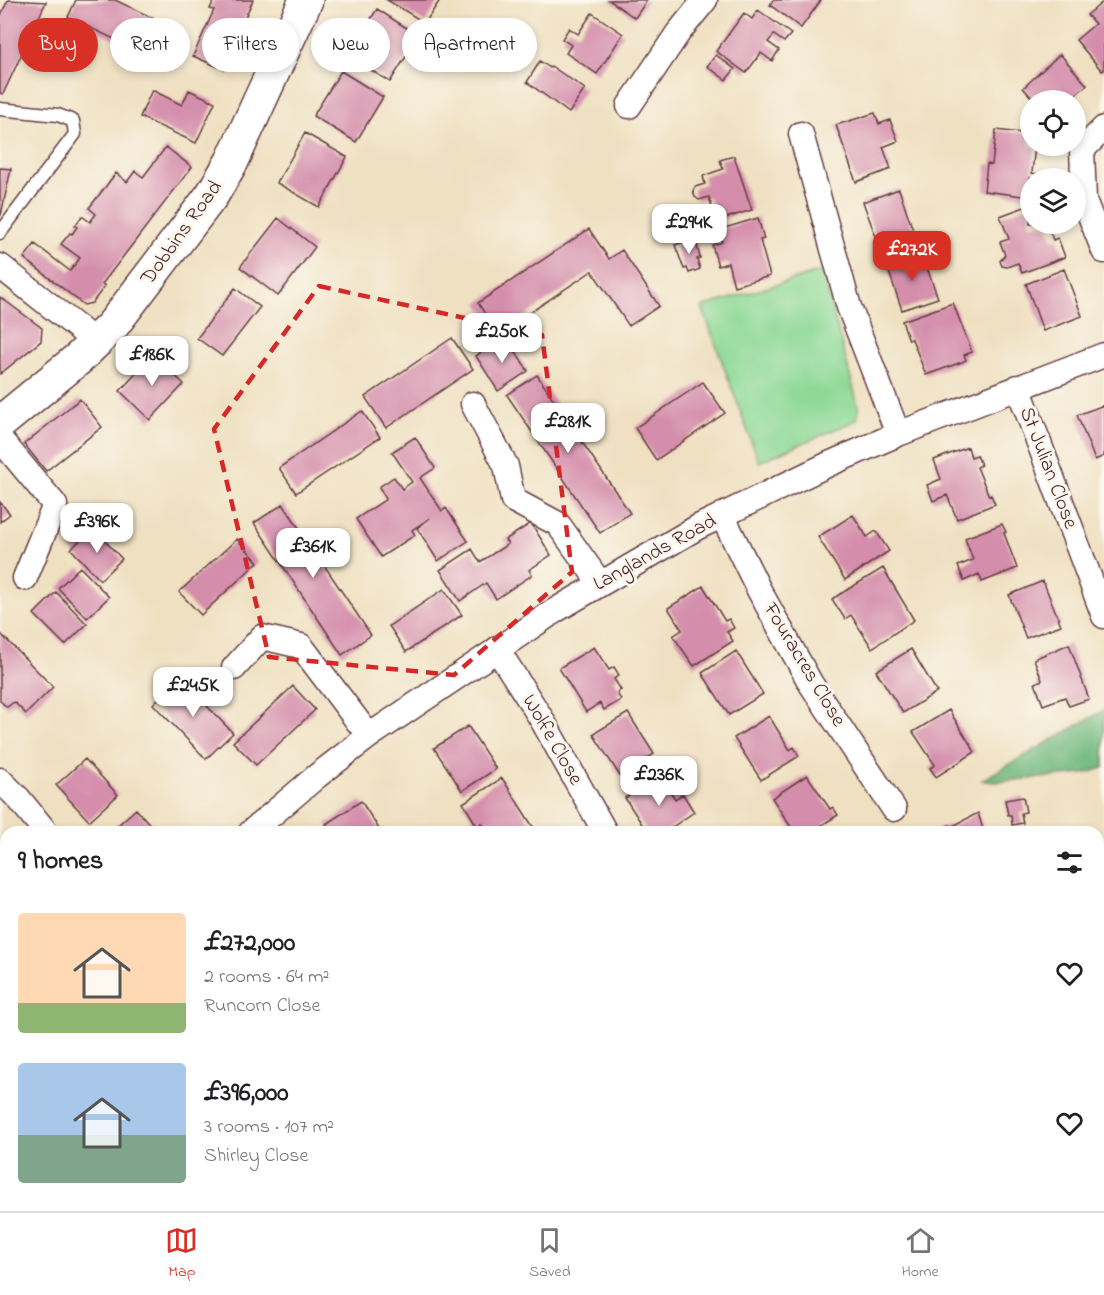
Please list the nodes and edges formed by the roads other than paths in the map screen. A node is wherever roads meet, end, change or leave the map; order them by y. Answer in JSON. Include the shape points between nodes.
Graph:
{"nodes":[{"id":1,"x":306,"y":0,"type":"edge"},
{"id":2,"x":705,"y":0,"type":"edge"},
{"id":3,"x":628,"y":106,"type":"dead end"},
{"id":4,"x":0,"y":109,"type":"edge"},
{"id":5,"x":1104,"y":128,"type":"edge"},
{"id":6,"x":801,"y":134,"type":"dead end"},
{"id":7,"x":0,"y":233,"type":"edge"},
{"id":8,"x":1104,"y":251,"type":"edge"},
{"id":9,"x":0,"y":266,"type":"edge"},
{"id":10,"x":96,"y":342,"type":"junction"},
{"id":11,"x":1104,"y":355,"type":"edge"},
{"id":12,"x":1018,"y":387,"type":"junction"},
{"id":13,"x":473,"y":404,"type":"dead end"},
{"id":14,"x":0,"y":423,"type":"edge"},
{"id":15,"x":897,"y":434,"type":"junction"},
{"id":16,"x":0,"y":439,"type":"edge"},
{"id":17,"x":722,"y":515,"type":"junction"},
{"id":18,"x":25,"y":578,"type":"dead end"},
{"id":19,"x":600,"y":583,"type":"junction"},
{"id":20,"x":1104,"y":616,"type":"edge"},
{"id":21,"x":497,"y":649,"type":"junction"},
{"id":22,"x":234,"y":668,"type":"dead end"},
{"id":23,"x":369,"y":736,"type":"junction"},
{"id":24,"x":0,"y":780,"type":"edge"},
{"id":25,"x":894,"y":809,"type":"dead end"},
{"id":26,"x":41,"y":826,"type":"edge"},
{"id":27,"x":265,"y":826,"type":"edge"},
{"id":28,"x":602,"y":826,"type":"edge"}],
"edges":[{"from":1,"to":10,"type":"street","name":"Dobbins Road","via":[[222,180]]},
{"from":2,"to":3,"type":"street"},
{"from":4,"to":7,"type":"lane","via":[[58,115],[73,121],[75,134]]},
{"from":5,"to":8,"type":"street","via":[[1082,150],[1084,200]]},
{"from":6,"to":15,"type":"street","via":[[849,307]]},
{"from":9,"to":10,"type":"street"},
{"from":10,"to":14,"type":"street","name":"Dobbins Road"},
{"from":11,"to":12,"type":"street","name":"Langlands Road"},
{"from":12,"to":15,"type":"street","name":"Langlands Road"},
{"from":12,"to":20,"type":"street","name":"St Julian Close"},
{"from":13,"to":19,"type":"street","via":[[506,466],[513,501],[558,524]]},
{"from":15,"to":17,"type":"street","name":"Langlands Road"},
{"from":16,"to":18,"type":"street","via":[[55,505]]},
{"from":17,"to":19,"type":"street","name":"Langlands Road"},
{"from":17,"to":25,"type":"street","name":"Fouracres Close","via":[[811,684]]},
{"from":19,"to":21,"type":"street","name":"Langlands Road"},
{"from":21,"to":23,"type":"street","name":"Langlands Road"},
{"from":21,"to":28,"type":"street","name":"Wolfe Close"},
{"from":22,"to":23,"type":"street","via":[[262,637],[301,646]]},
{"from":23,"to":27,"type":"street","name":"Langlands Road","via":[[317,776]]},
{"from":24,"to":26,"type":"street"}]}
